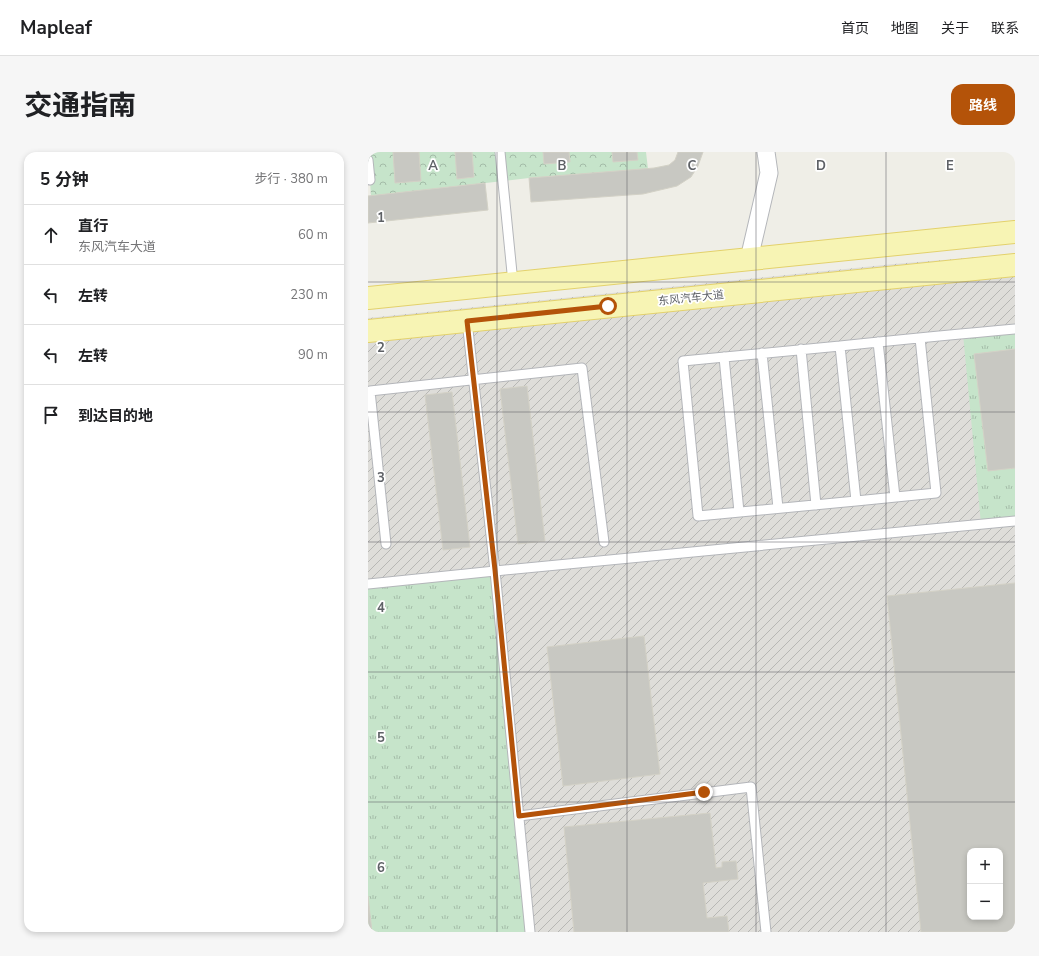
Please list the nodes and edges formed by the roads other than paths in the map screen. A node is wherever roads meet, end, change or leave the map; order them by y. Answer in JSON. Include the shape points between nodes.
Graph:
{"nodes":[{"id":1,"x":500,"y":152,"type":"edge"},
{"id":2,"x":766,"y":152,"type":"edge"},
{"id":3,"x":368,"y":160,"type":"edge"},
{"id":4,"x":370,"y":180,"type":"dead end"},
{"id":5,"x":1015,"y":232,"type":"edge"},
{"id":6,"x":749,"y":259,"type":"junction"},
{"id":7,"x":1015,"y":265,"type":"edge"},
{"id":8,"x":513,"y":283,"type":"junction"},
{"id":9,"x":368,"y":298,"type":"edge"},
{"id":10,"x":467,"y":321,"type":"junction"},
{"id":11,"x":1015,"y":329,"type":"edge"},
{"id":12,"x":368,"y":331,"type":"edge"},
{"id":13,"x":920,"y":338,"type":"junction"},
{"id":14,"x":878,"y":342,"type":"junction"},
{"id":15,"x":840,"y":346,"type":"junction"},
{"id":16,"x":801,"y":350,"type":"junction"},
{"id":17,"x":762,"y":353,"type":"junction"},
{"id":18,"x":724,"y":357,"type":"junction"},
{"id":19,"x":473,"y":379,"type":"junction"},
{"id":20,"x":369,"y":391,"type":"edge"},
{"id":21,"x":895,"y":497,"type":"junction"},
{"id":22,"x":856,"y":501,"type":"junction"},
{"id":23,"x":816,"y":505,"type":"junction"},
{"id":24,"x":778,"y":508,"type":"junction"},
{"id":25,"x":739,"y":512,"type":"junction"},
{"id":26,"x":1015,"y":521,"type":"edge"},
{"id":27,"x":604,"y":542,"type":"dead end"},
{"id":28,"x":386,"y":544,"type":"dead end"},
{"id":29,"x":495,"y":570,"type":"junction"},
{"id":30,"x":368,"y":584,"type":"edge"},
{"id":31,"x":519,"y":816,"type":"junction"},
{"id":32,"x":530,"y":932,"type":"edge"},
{"id":33,"x":766,"y":932,"type":"edge"}],
"edges":[{"from":1,"to":8,"type":"lane"},
{"from":2,"to":6,"type":"street","via":[[769,173]]},
{"from":3,"to":4,"type":"lane"},
{"from":5,"to":6,"type":"main road"},
{"from":6,"to":8,"type":"main road"},
{"from":7,"to":10,"type":"main road","name":"东风汽车大道"},
{"from":8,"to":9,"type":"main road"},
{"from":10,"to":12,"type":"main road","name":"东风汽车大道"},
{"from":10,"to":19,"type":"lane"},
{"from":11,"to":13,"type":"lane"},
{"from":13,"to":14,"type":"lane"},
{"from":13,"to":21,"type":"lane","via":[[936,493]]},
{"from":14,"to":15,"type":"lane"},
{"from":14,"to":21,"type":"lane"},
{"from":15,"to":16,"type":"lane"},
{"from":15,"to":22,"type":"lane"},
{"from":16,"to":17,"type":"lane"},
{"from":16,"to":23,"type":"lane"},
{"from":17,"to":18,"type":"lane"},
{"from":17,"to":24,"type":"lane"},
{"from":18,"to":25,"type":"lane"},
{"from":18,"to":25,"type":"lane","via":[[683,361],[698,516]]},
{"from":19,"to":20,"type":"lane"},
{"from":19,"to":27,"type":"lane","via":[[582,368]]},
{"from":19,"to":29,"type":"lane"},
{"from":20,"to":28,"type":"lane"},
{"from":21,"to":22,"type":"lane"},
{"from":22,"to":23,"type":"lane"},
{"from":23,"to":24,"type":"lane"},
{"from":24,"to":25,"type":"lane"},
{"from":26,"to":29,"type":"lane"},
{"from":29,"to":30,"type":"lane"},
{"from":29,"to":31,"type":"lane"},
{"from":31,"to":32,"type":"lane"},
{"from":31,"to":33,"type":"lane","via":[[751,786]]}]}
